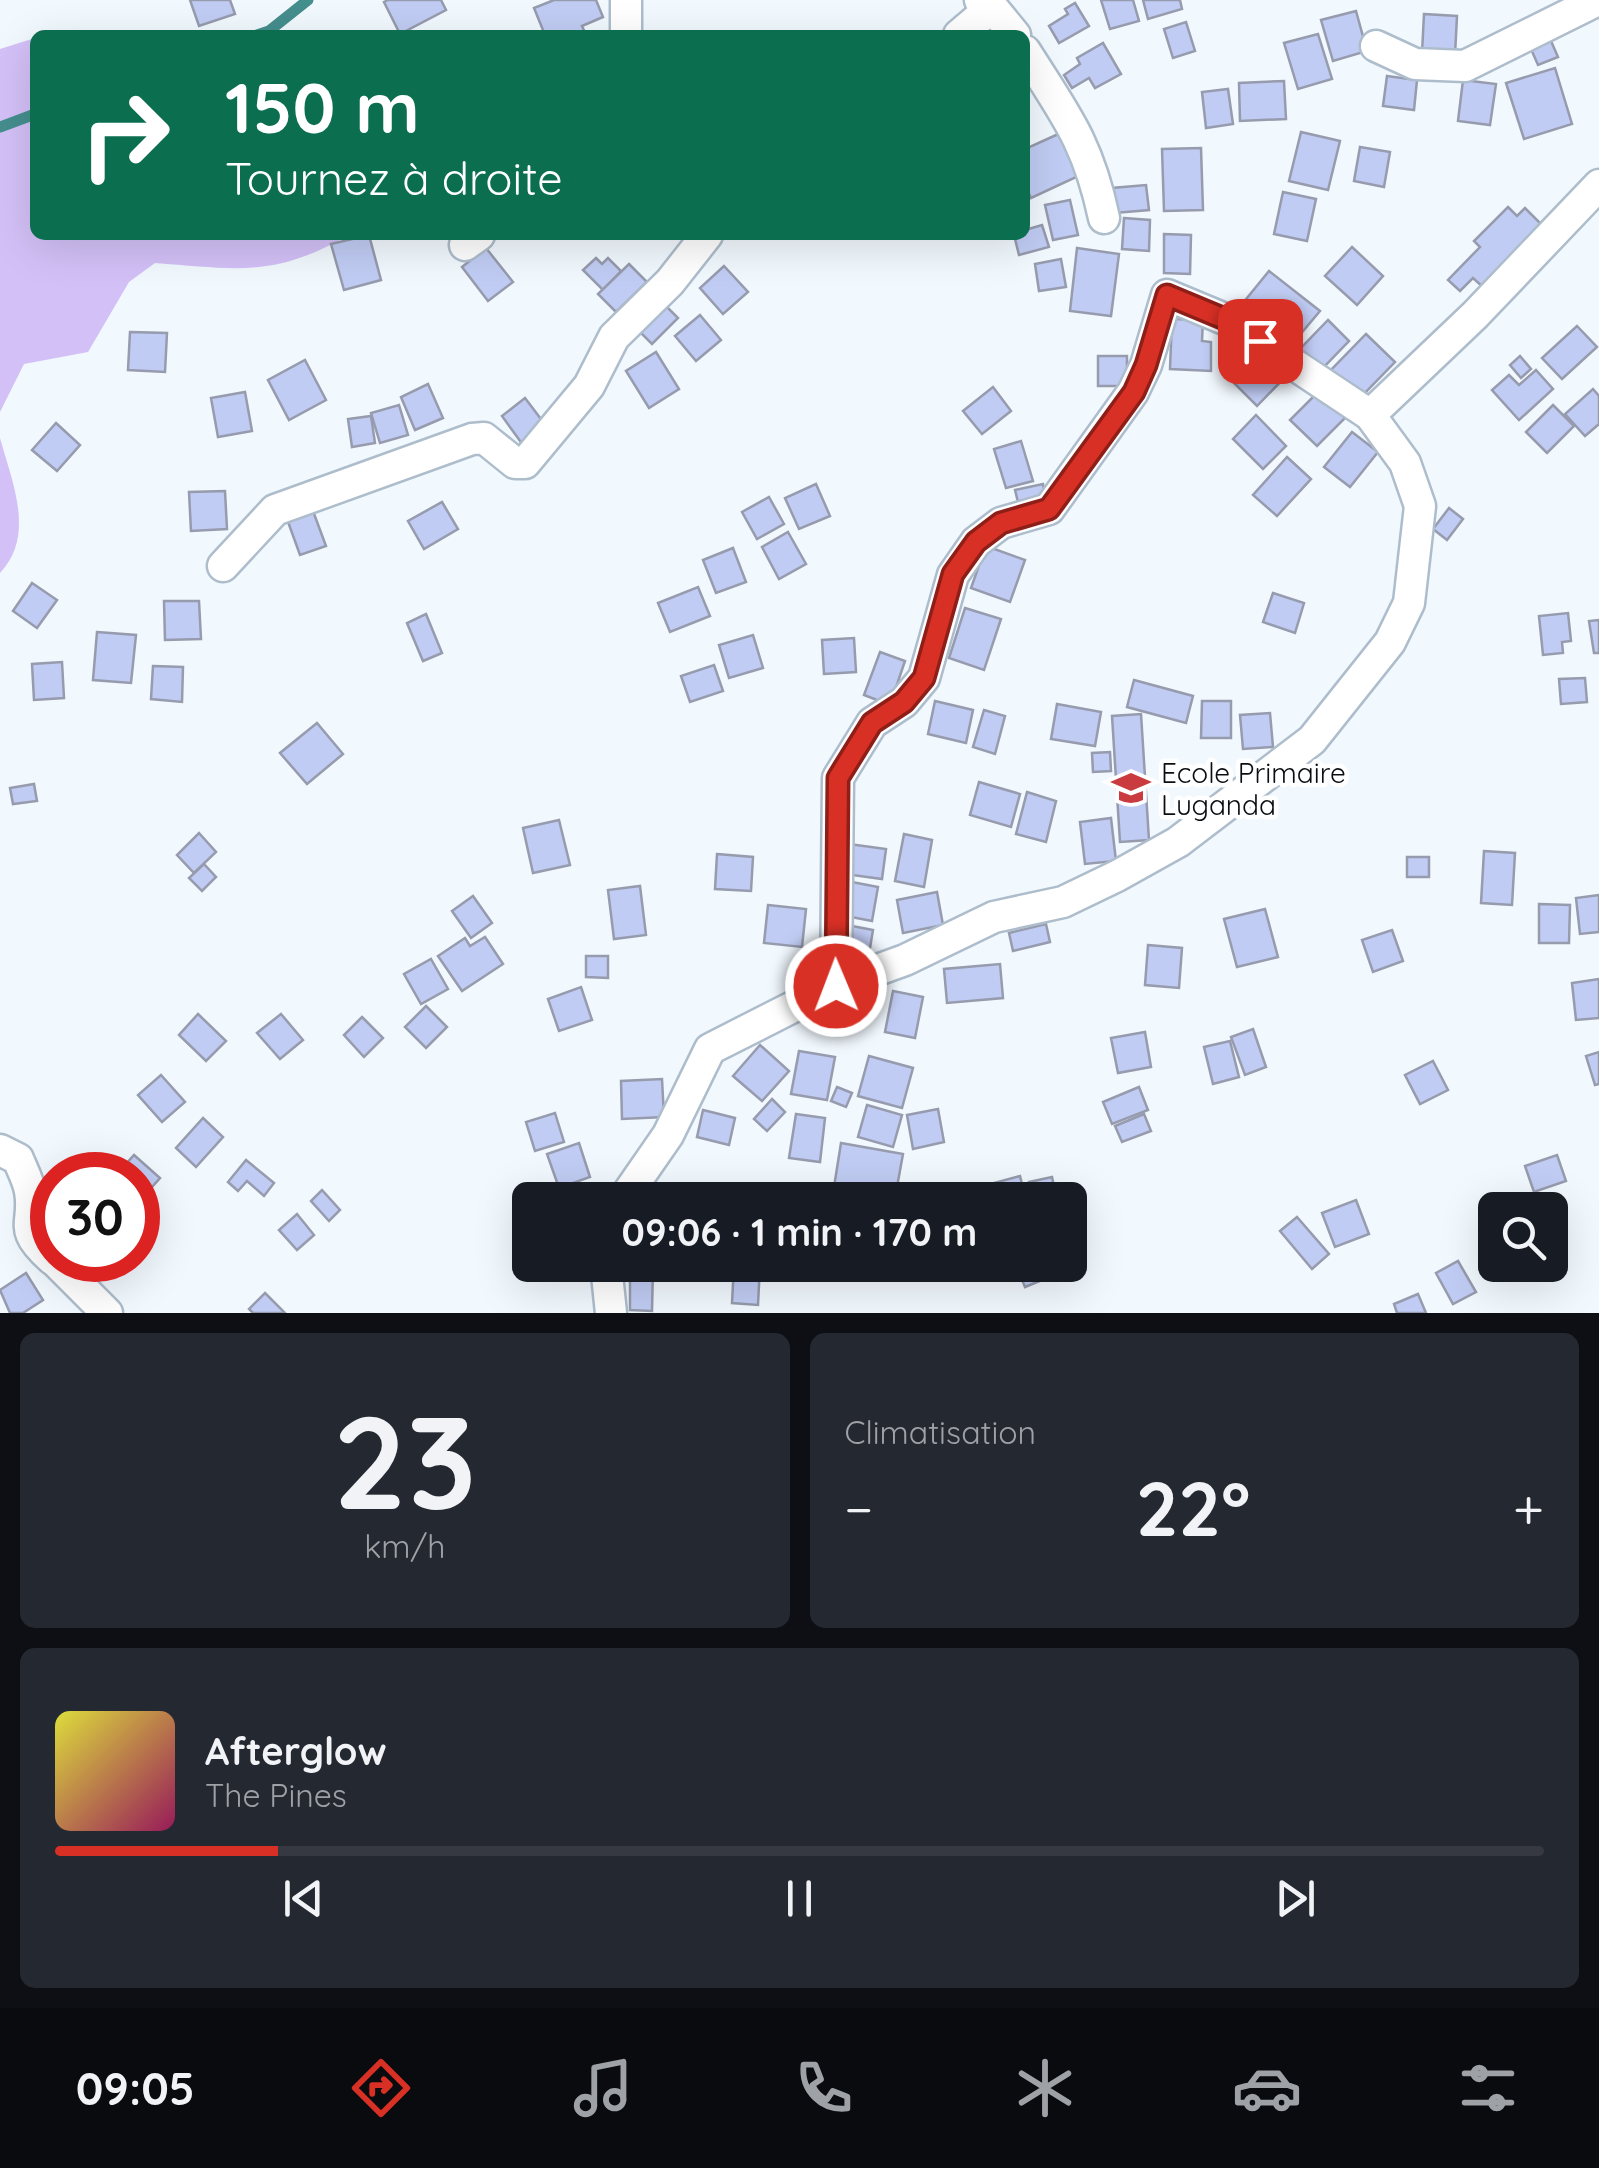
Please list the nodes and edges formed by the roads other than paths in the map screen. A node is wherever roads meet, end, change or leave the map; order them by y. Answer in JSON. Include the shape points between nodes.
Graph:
{"nodes":[{"id":1,"x":626,"y":0,"type":"edge"},
{"id":2,"x":1598,"y":0,"type":"edge"},
{"id":3,"x":986,"y":4,"type":"edge"},
{"id":4,"x":626,"y":30,"type":"edge"},
{"id":5,"x":963,"y":30,"type":"edge"},
{"id":6,"x":1009,"y":30,"type":"edge"},
{"id":7,"x":1376,"y":46,"type":"dead end"},
{"id":8,"x":1030,"y":59,"type":"edge"},
{"id":9,"x":1599,"y":186,"type":"edge"},
{"id":10,"x":1104,"y":218,"type":"dead end"},
{"id":11,"x":703,"y":240,"type":"edge"},
{"id":12,"x":1370,"y":415,"type":"junction"},
{"id":13,"x":223,"y":566,"type":"dead end"},
{"id":14,"x":836,"y":986,"type":"junction"},
{"id":15,"x":0,"y":1150,"type":"edge"},
{"id":16,"x":636,"y":1182,"type":"edge"},
{"id":17,"x":30,"y":1191,"type":"edge"},
{"id":18,"x":30,"y":1202,"type":"edge"},
{"id":19,"x":30,"y":1230,"type":"edge"},
{"id":20,"x":76,"y":1282,"type":"edge"},
{"id":21,"x":607,"y":1282,"type":"edge"},
{"id":22,"x":107,"y":1313,"type":"edge"},
{"id":23,"x":610,"y":1313,"type":"edge"}],
"edges":[{"from":1,"to":4,"type":"street"},
{"from":2,"to":7,"type":"street","via":[[1464,66],[1415,64]]},
{"from":3,"to":5,"type":"street"},
{"from":3,"to":6,"type":"street"},
{"from":8,"to":10,"type":"street","via":[[1080,139]]},
{"from":9,"to":12,"type":"street"},
{"from":11,"to":13,"type":"street","via":[[614,338],[588,386],[526,463],[515,464],[484,438],[472,440],[275,510]]},
{"from":12,"to":14,"type":"street","via":[[1405,463],[1420,506],[1408,602],[1390,642],[1312,740],[1178,842],[1116,876],[1063,902],[994,917]]},
{"from":12,"to":14,"type":"street","via":[[1227,320],[1167,295],[1134,392],[1049,509],[1001,523],[976,542],[953,574],[924,678],[904,702],[872,723],[838,778]]},
{"from":14,"to":16,"type":"street","via":[[710,1049]]},
{"from":15,"to":17,"type":"street","via":[[18,1159]]},
{"from":18,"to":19,"type":"street"},
{"from":20,"to":22,"type":"street"},
{"from":21,"to":23,"type":"street"}]}
